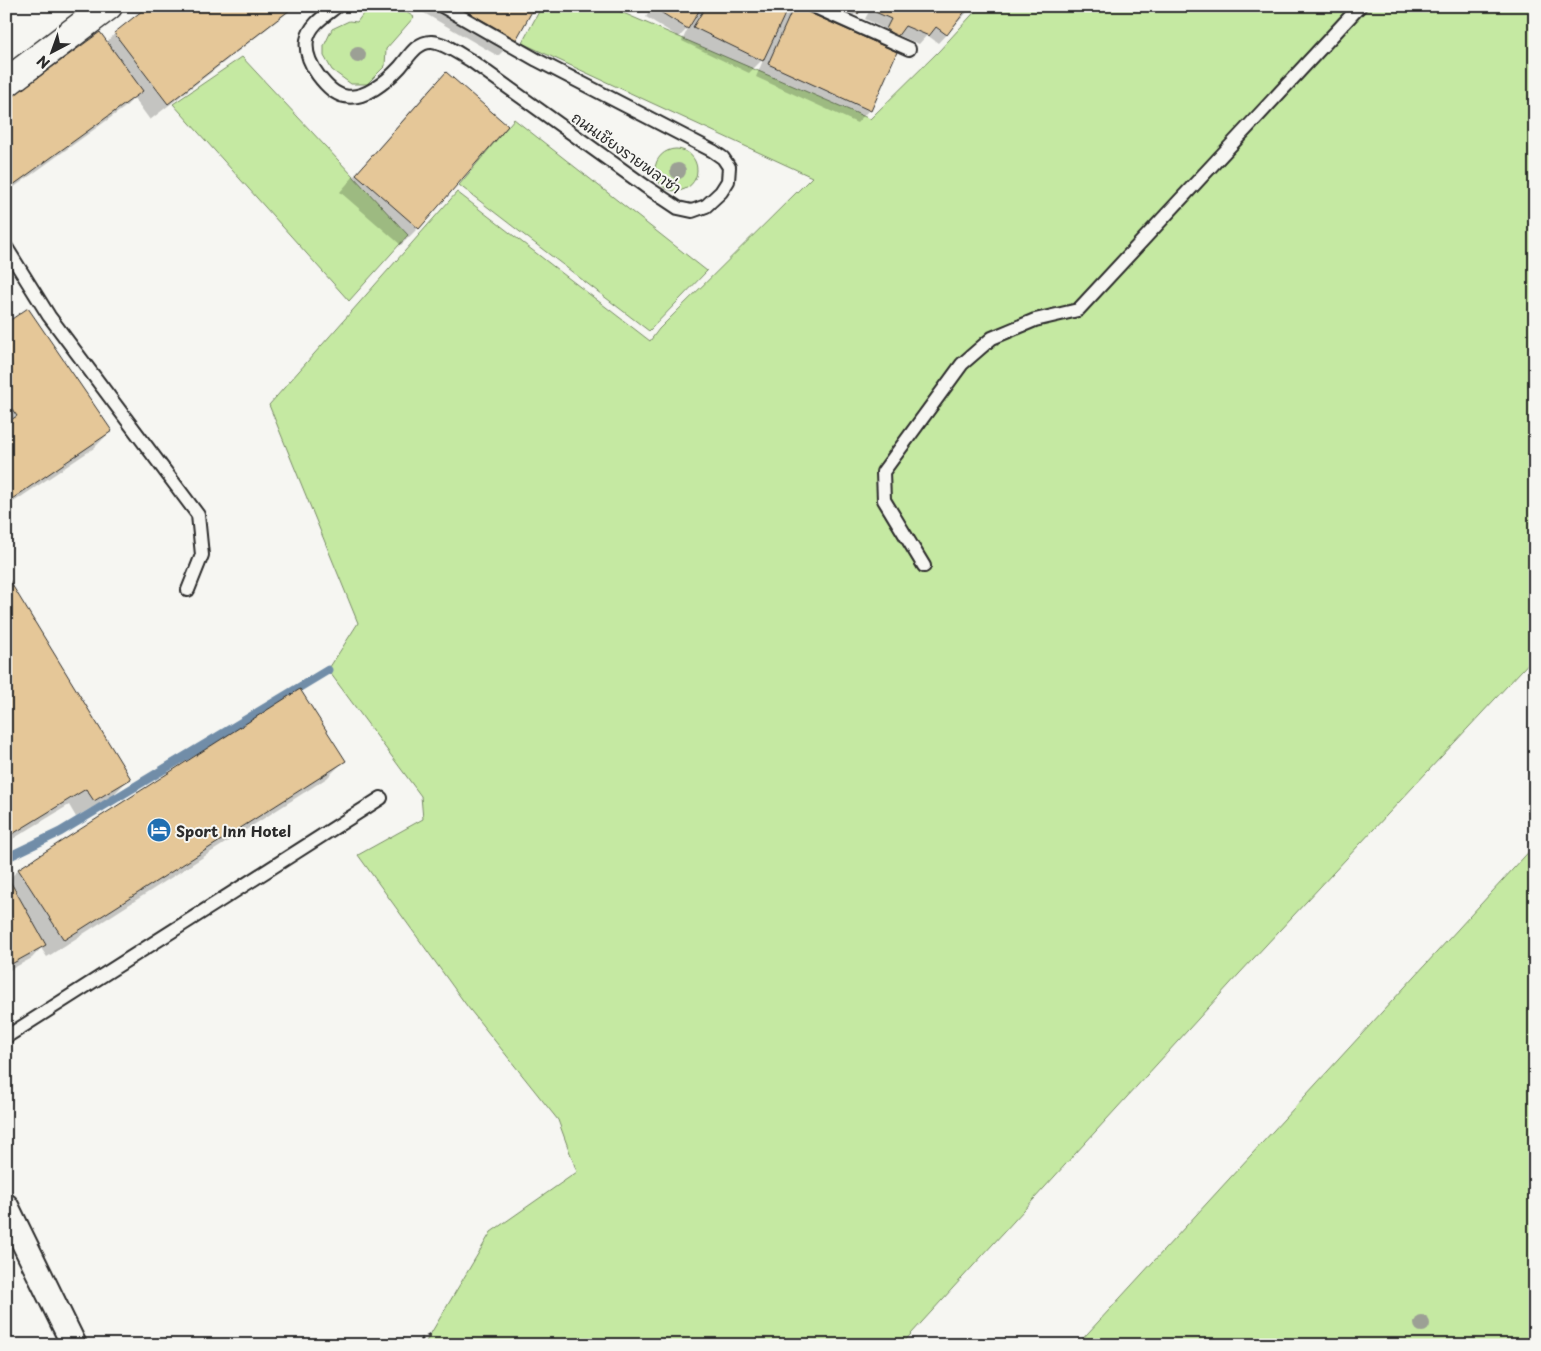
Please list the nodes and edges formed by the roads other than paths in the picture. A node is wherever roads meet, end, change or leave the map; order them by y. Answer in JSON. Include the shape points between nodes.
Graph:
{"nodes":[{"id":1,"x":108,"y":6,"type":"edge"},
{"id":2,"x":337,"y":6,"type":"edge"},
{"id":3,"x":442,"y":6,"type":"edge"},
{"id":4,"x":813,"y":6,"type":"edge"},
{"id":5,"x":1360,"y":6,"type":"edge"},
{"id":6,"x":909,"y":50,"type":"dead end"},
{"id":7,"x":6,"y":83,"type":"edge"},
{"id":8,"x":6,"y":247,"type":"edge"},
{"id":9,"x":924,"y":566,"type":"dead end"},
{"id":10,"x":188,"y":590,"type":"dead end"},
{"id":11,"x":381,"y":798,"type":"dead end"},
{"id":12,"x":6,"y":1037,"type":"edge"},
{"id":13,"x":6,"y":1206,"type":"edge"},
{"id":14,"x":74,"y":1345,"type":"edge"}],
"edges":[{"from":1,"to":7,"type":"main road"},
{"from":2,"to":3,"type":"lane","name":"ถนนเชียงรายพลาซ่า","via":[[315,24],[305,50],[325,85],[344,96],[361,96],[398,69],[414,49],[431,42],[470,60],[678,208],[699,209],[721,192],[728,181],[729,167],[713,151],[537,60]]},
{"from":4,"to":6,"type":"lane"},
{"from":5,"to":9,"type":"lane","via":[[1078,310],[1035,320],[992,338],[962,364],[882,472],[884,500]]},
{"from":8,"to":10,"type":"lane","via":[[49,316],[198,515],[202,555]]},
{"from":11,"to":12,"type":"lane"},
{"from":13,"to":14,"type":"street"}]}
